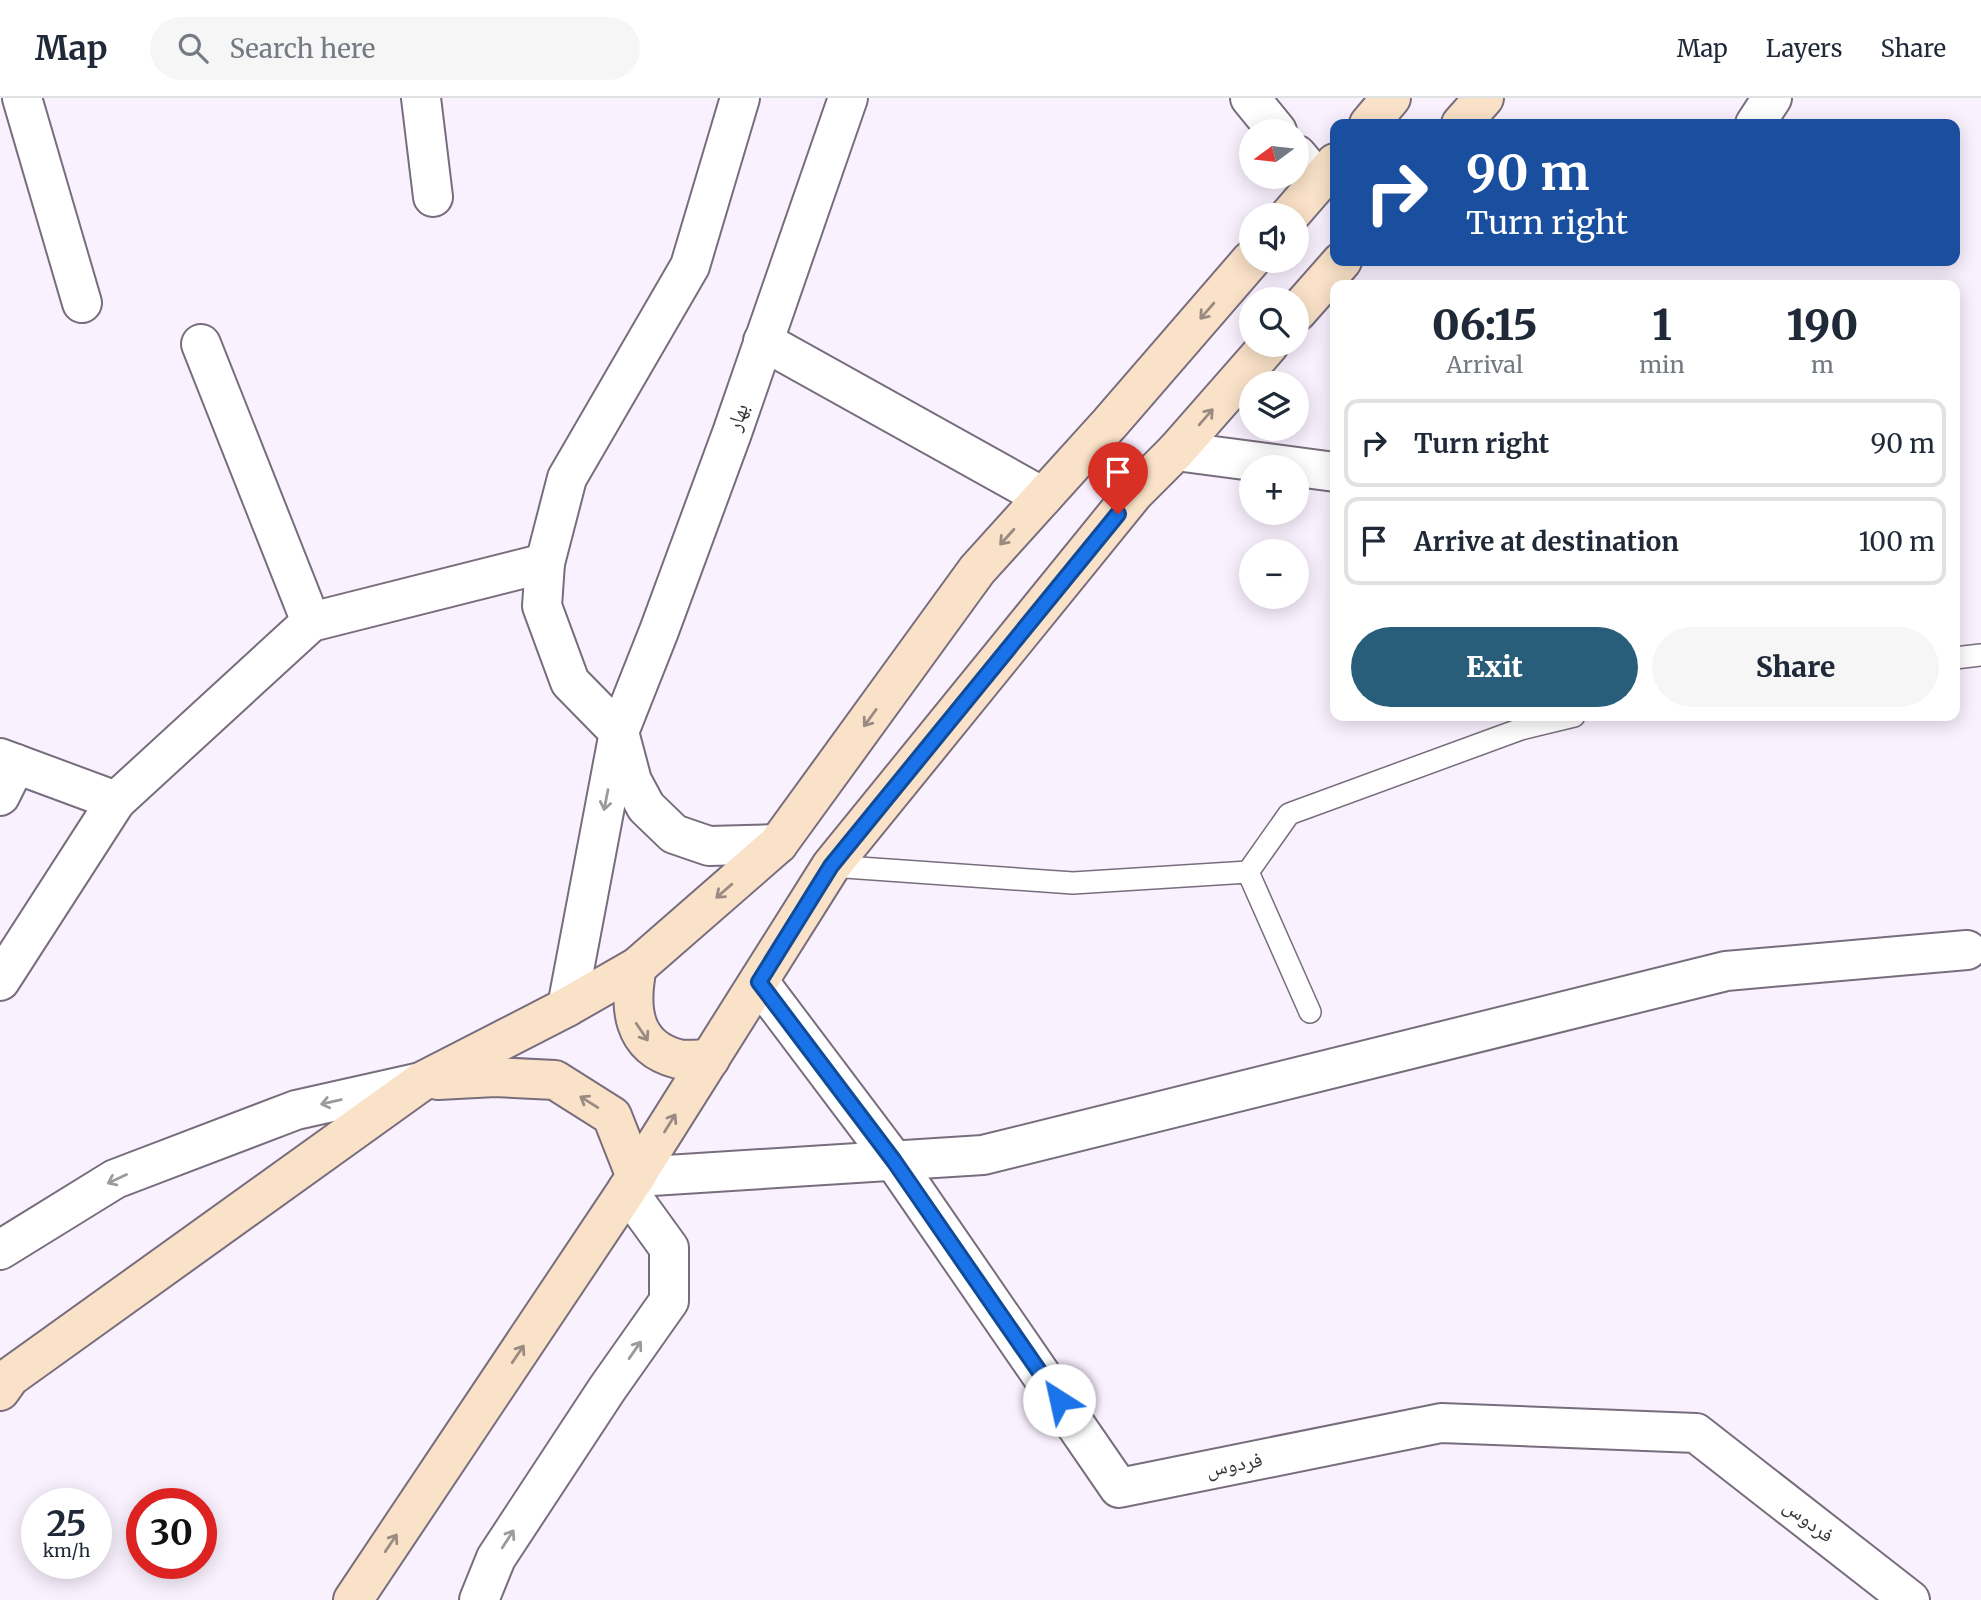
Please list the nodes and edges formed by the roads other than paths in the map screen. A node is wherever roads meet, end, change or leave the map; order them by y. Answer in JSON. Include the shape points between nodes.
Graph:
{"nodes":[{"id":1,"x":22,"y":98,"type":"edge"},
{"id":2,"x":421,"y":98,"type":"edge"},
{"id":3,"x":740,"y":98,"type":"edge"},
{"id":4,"x":848,"y":98,"type":"edge"},
{"id":5,"x":1250,"y":98,"type":"edge"},
{"id":6,"x":1391,"y":98,"type":"edge"},
{"id":7,"x":1484,"y":98,"type":"edge"},
{"id":8,"x":1772,"y":98,"type":"edge"},
{"id":9,"x":1268,"y":119,"type":"edge"},
{"id":10,"x":1373,"y":119,"type":"edge"},
{"id":11,"x":1465,"y":119,"type":"edge"},
{"id":12,"x":1758,"y":119,"type":"edge"},
{"id":13,"x":1317,"y":166,"type":"edge"},
{"id":14,"x":433,"y":197,"type":"dead end"},
{"id":15,"x":1297,"y":203,"type":"edge"},
{"id":16,"x":1338,"y":266,"type":"edge"},
{"id":17,"x":1240,"y":273,"type":"edge"},
{"id":18,"x":1309,"y":298,"type":"edge"},
{"id":19,"x":82,"y":303,"type":"dead end"},
{"id":20,"x":763,"y":341,"type":"junction"},
{"id":21,"x":201,"y":344,"type":"dead end"},
{"id":22,"x":1258,"y":357,"type":"edge"},
{"id":23,"x":1176,"y":451,"type":"junction"},
{"id":24,"x":1330,"y":471,"type":"edge"},
{"id":25,"x":1043,"y":497,"type":"junction"},
{"id":26,"x":545,"y":563,"type":"junction"},
{"id":27,"x":311,"y":622,"type":"junction"},
{"id":28,"x":1981,"y":655,"type":"edge"},
{"id":29,"x":1960,"y":657,"type":"edge"},
{"id":30,"x":1554,"y":721,"type":"edge"},
{"id":31,"x":619,"y":732,"type":"junction"},
{"id":32,"x":5,"y":772,"type":"edge"},
{"id":33,"x":116,"y":802,"type":"junction"},
{"id":34,"x":778,"y":844,"type":"junction"},
{"id":35,"x":831,"y":866,"type":"junction"},
{"id":36,"x":1248,"y":872,"type":"junction"},
{"id":37,"x":1967,"y":950,"type":"dead end"},
{"id":38,"x":637,"y":967,"type":"junction"},
{"id":39,"x":0,"y":981,"type":"edge"},
{"id":40,"x":759,"y":982,"type":"junction"},
{"id":41,"x":567,"y":1007,"type":"junction"},
{"id":42,"x":1310,"y":1012,"type":"dead end"},
{"id":43,"x":710,"y":1059,"type":"junction"},
{"id":44,"x":421,"y":1082,"type":"junction"},
{"id":45,"x":894,"y":1161,"type":"junction"},
{"id":46,"x":632,"y":1184,"type":"junction"},
{"id":47,"x":0,"y":1250,"type":"edge"},
{"id":48,"x":0,"y":1391,"type":"edge"},
{"id":49,"x":354,"y":1600,"type":"edge"},
{"id":50,"x":479,"y":1600,"type":"edge"},
{"id":51,"x":1910,"y":1600,"type":"edge"}],
"edges":[{"from":1,"to":19,"type":"street"},
{"from":2,"to":14,"type":"street"},
{"from":3,"to":26,"type":"street","via":[[690,266],[567,478]]},
{"from":4,"to":20,"type":"street","name":"بهار"},
{"from":5,"to":9,"type":"street"},
{"from":6,"to":10,"type":"main road"},
{"from":7,"to":11,"type":"main road"},
{"from":8,"to":12,"type":"street"},
{"from":13,"to":15,"type":"main road"},
{"from":16,"to":18,"type":"main road"},
{"from":17,"to":25,"type":"main road","one_way":true},
{"from":20,"to":25,"type":"street"},
{"from":20,"to":31,"type":"street","name":"بهار"},
{"from":21,"to":27,"type":"street"},
{"from":23,"to":22,"type":"main road","one_way":true},
{"from":23,"to":24,"type":"street"},
{"from":23,"to":35,"type":"main road","via":[[1126,504]]},
{"from":25,"to":34,"type":"main road","one_way":true,"via":[[977,570]]},
{"from":26,"to":27,"type":"street"},
{"from":26,"to":31,"type":"street","via":[[542,606],[570,682]]},
{"from":27,"to":33,"type":"street"},
{"from":28,"to":29,"type":"lane"},
{"from":30,"to":36,"type":"lane","via":[[1289,814]]},
{"from":31,"to":34,"type":"street","via":[[632,781],[646,807],[674,834],[709,846]]},
{"from":31,"to":41,"type":"street","name":"بهار","one_way":true},
{"from":32,"to":33,"type":"street"},
{"from":33,"to":39,"type":"street"},
{"from":34,"to":38,"type":"main road","one_way":true},
{"from":35,"to":36,"type":"lane","via":[[1073,883]]},
{"from":35,"to":40,"type":"main road"},
{"from":36,"to":42,"type":"lane"},
{"from":37,"to":45,"type":"street","via":[[1726,971],[983,1155]]},
{"from":38,"to":41,"type":"main road"},
{"from":38,"to":43,"type":"main road","one_way":true,"via":[[632,991],[635,1023],[652,1046],[679,1059]]},
{"from":40,"to":43,"type":"main road"},
{"from":40,"to":45,"type":"street","name":"فردوس"},
{"from":41,"to":44,"type":"main road"},
{"from":46,"to":43,"type":"main road","one_way":true},
{"from":46,"to":44,"type":"main road","one_way":true,"via":[[612,1116],[555,1080],[495,1077]]},
{"from":44,"to":47,"type":"street","one_way":true,"via":[[296,1110],[115,1179]]},
{"from":44,"to":48,"type":"main road","via":[[10,1377]]},
{"from":45,"to":46,"type":"street"},
{"from":45,"to":51,"type":"street","name":"فردوس","via":[[1119,1488],[1441,1423],[1696,1433]]},
{"from":49,"to":46,"type":"main road","one_way":true},
{"from":50,"to":46,"type":"street","one_way":true,"via":[[496,1558],[669,1301],[669,1248]]}]}
